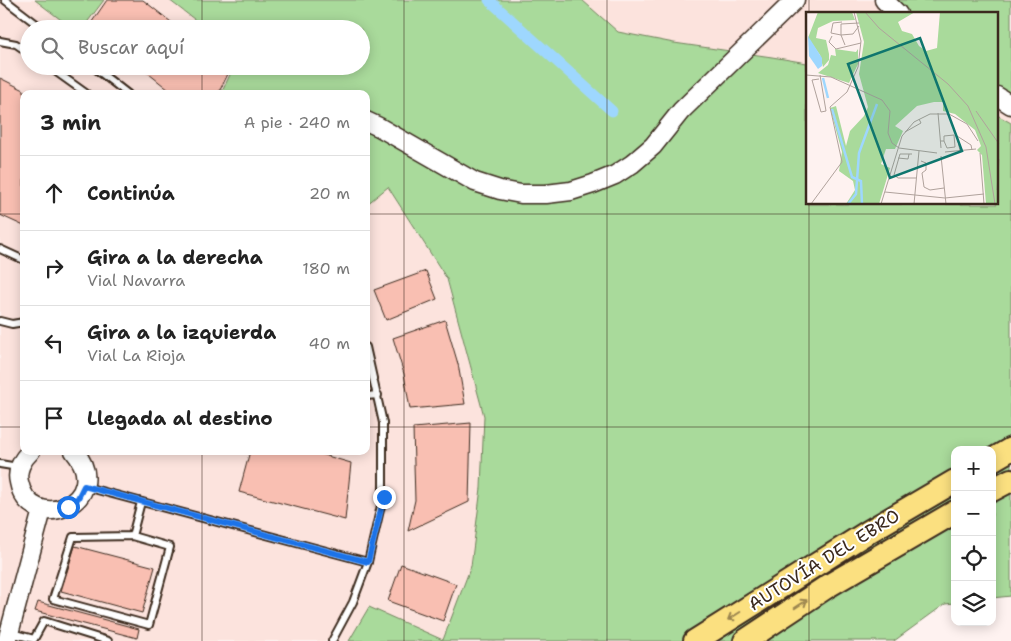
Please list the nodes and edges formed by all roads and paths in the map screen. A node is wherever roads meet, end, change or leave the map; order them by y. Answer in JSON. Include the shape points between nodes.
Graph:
{"nodes":[{"id":1,"x":5,"y":0,"type":"edge"},
{"id":2,"x":795,"y":0,"type":"edge"},
{"id":3,"x":884,"y":0,"type":"edge"},
{"id":4,"x":896,"y":12,"type":"edge"},
{"id":5,"x":31,"y":20,"type":"edge"},
{"id":6,"x":0,"y":41,"type":"edge"},
{"id":7,"x":20,"y":47,"type":"edge"},
{"id":8,"x":61,"y":75,"type":"edge"},
{"id":9,"x":104,"y":75,"type":"edge"},
{"id":10,"x":81,"y":90,"type":"edge"},
{"id":11,"x":123,"y":90,"type":"edge"},
{"id":12,"x":998,"y":97,"type":"edge"},
{"id":13,"x":1011,"y":105,"type":"edge"},
{"id":14,"x":370,"y":123,"type":"edge"},
{"id":15,"x":0,"y":249,"type":"edge"},
{"id":16,"x":20,"y":258,"type":"edge"},
{"id":17,"x":0,"y":321,"type":"edge"},
{"id":18,"x":20,"y":323,"type":"edge"},
{"id":19,"x":370,"y":363,"type":"edge"},
{"id":20,"x":378,"y":395,"type":"junction"},
{"id":21,"x":370,"y":396,"type":"edge"},
{"id":22,"x":1011,"y":449,"type":"edge"},
{"id":23,"x":26,"y":455,"type":"edge"},
{"id":24,"x":77,"y":455,"type":"edge"},
{"id":25,"x":996,"y":458,"type":"edge"},
{"id":26,"x":0,"y":464,"type":"edge"},
{"id":27,"x":19,"y":468,"type":"junction"},
{"id":28,"x":1011,"y":480,"type":"edge"},
{"id":29,"x":951,"y":484,"type":"edge"},
{"id":30,"x":84,"y":486,"type":"junction"},
{"id":31,"x":996,"y":488,"type":"edge"},
{"id":32,"x":141,"y":502,"type":"junction"},
{"id":33,"x":42,"y":510,"type":"junction"},
{"id":34,"x":951,"y":514,"type":"edge"},
{"id":35,"x":132,"y":536,"type":"junction"},
{"id":36,"x":368,"y":562,"type":"junction"},
{"id":37,"x":8,"y":637,"type":"edge"},
{"id":38,"x":108,"y":641,"type":"edge"},
{"id":39,"x":332,"y":641,"type":"edge"},
{"id":40,"x":696,"y":641,"type":"edge"},
{"id":41,"x":745,"y":641,"type":"edge"}],
"edges":[{"from":1,"to":5,"type":"lane"},
{"from":2,"to":14,"type":"street","via":[[686,106],[653,146],[632,164],[615,175],[571,191],[521,194],[475,182]]},
{"from":3,"to":4,"type":"street"},
{"from":6,"to":7,"type":"lane"},
{"from":8,"to":10,"type":"lane"},
{"from":9,"to":11,"type":"lane"},
{"from":12,"to":13,"type":"street"},
{"from":15,"to":16,"type":"lane"},
{"from":17,"to":18,"type":"lane"},
{"from":19,"to":20,"type":"lane"},
{"from":20,"to":21,"type":"lane"},
{"from":20,"to":36,"type":"lane","via":[[384,423],[384,497]]},
{"from":22,"to":25,"type":"highway"},
{"from":23,"to":27,"type":"street"},
{"from":24,"to":30,"type":"street","via":[[86,473]]},
{"from":26,"to":27,"type":"lane"},
{"from":27,"to":33,"type":"street","via":[[18,481],[22,493],[30,504]]},
{"from":28,"to":31,"type":"highway"},
{"from":29,"to":40,"type":"highway","name":"AUTOVÍA DEL EBRO","one_way":true,"via":[[868,532]]},
{"from":30,"to":32,"type":"lane"},
{"from":30,"to":33,"type":"street","via":[[68,507]]},
{"from":32,"to":35,"type":"lane"},
{"from":32,"to":36,"type":"lane"},
{"from":33,"to":37,"type":"street"},
{"from":41,"to":34,"type":"highway","name":"AUTOVÍA DEL EBRO","one_way":true,"via":[[828,586]]},
{"from":35,"to":35,"type":"lane","via":[[170,547],[149,624],[53,599],[73,536]]},
{"from":36,"to":39,"type":"lane","via":[[353,602]]},
{"from":37,"to":38,"type":"lane","via":[[34,639],[44,622]]}]}
